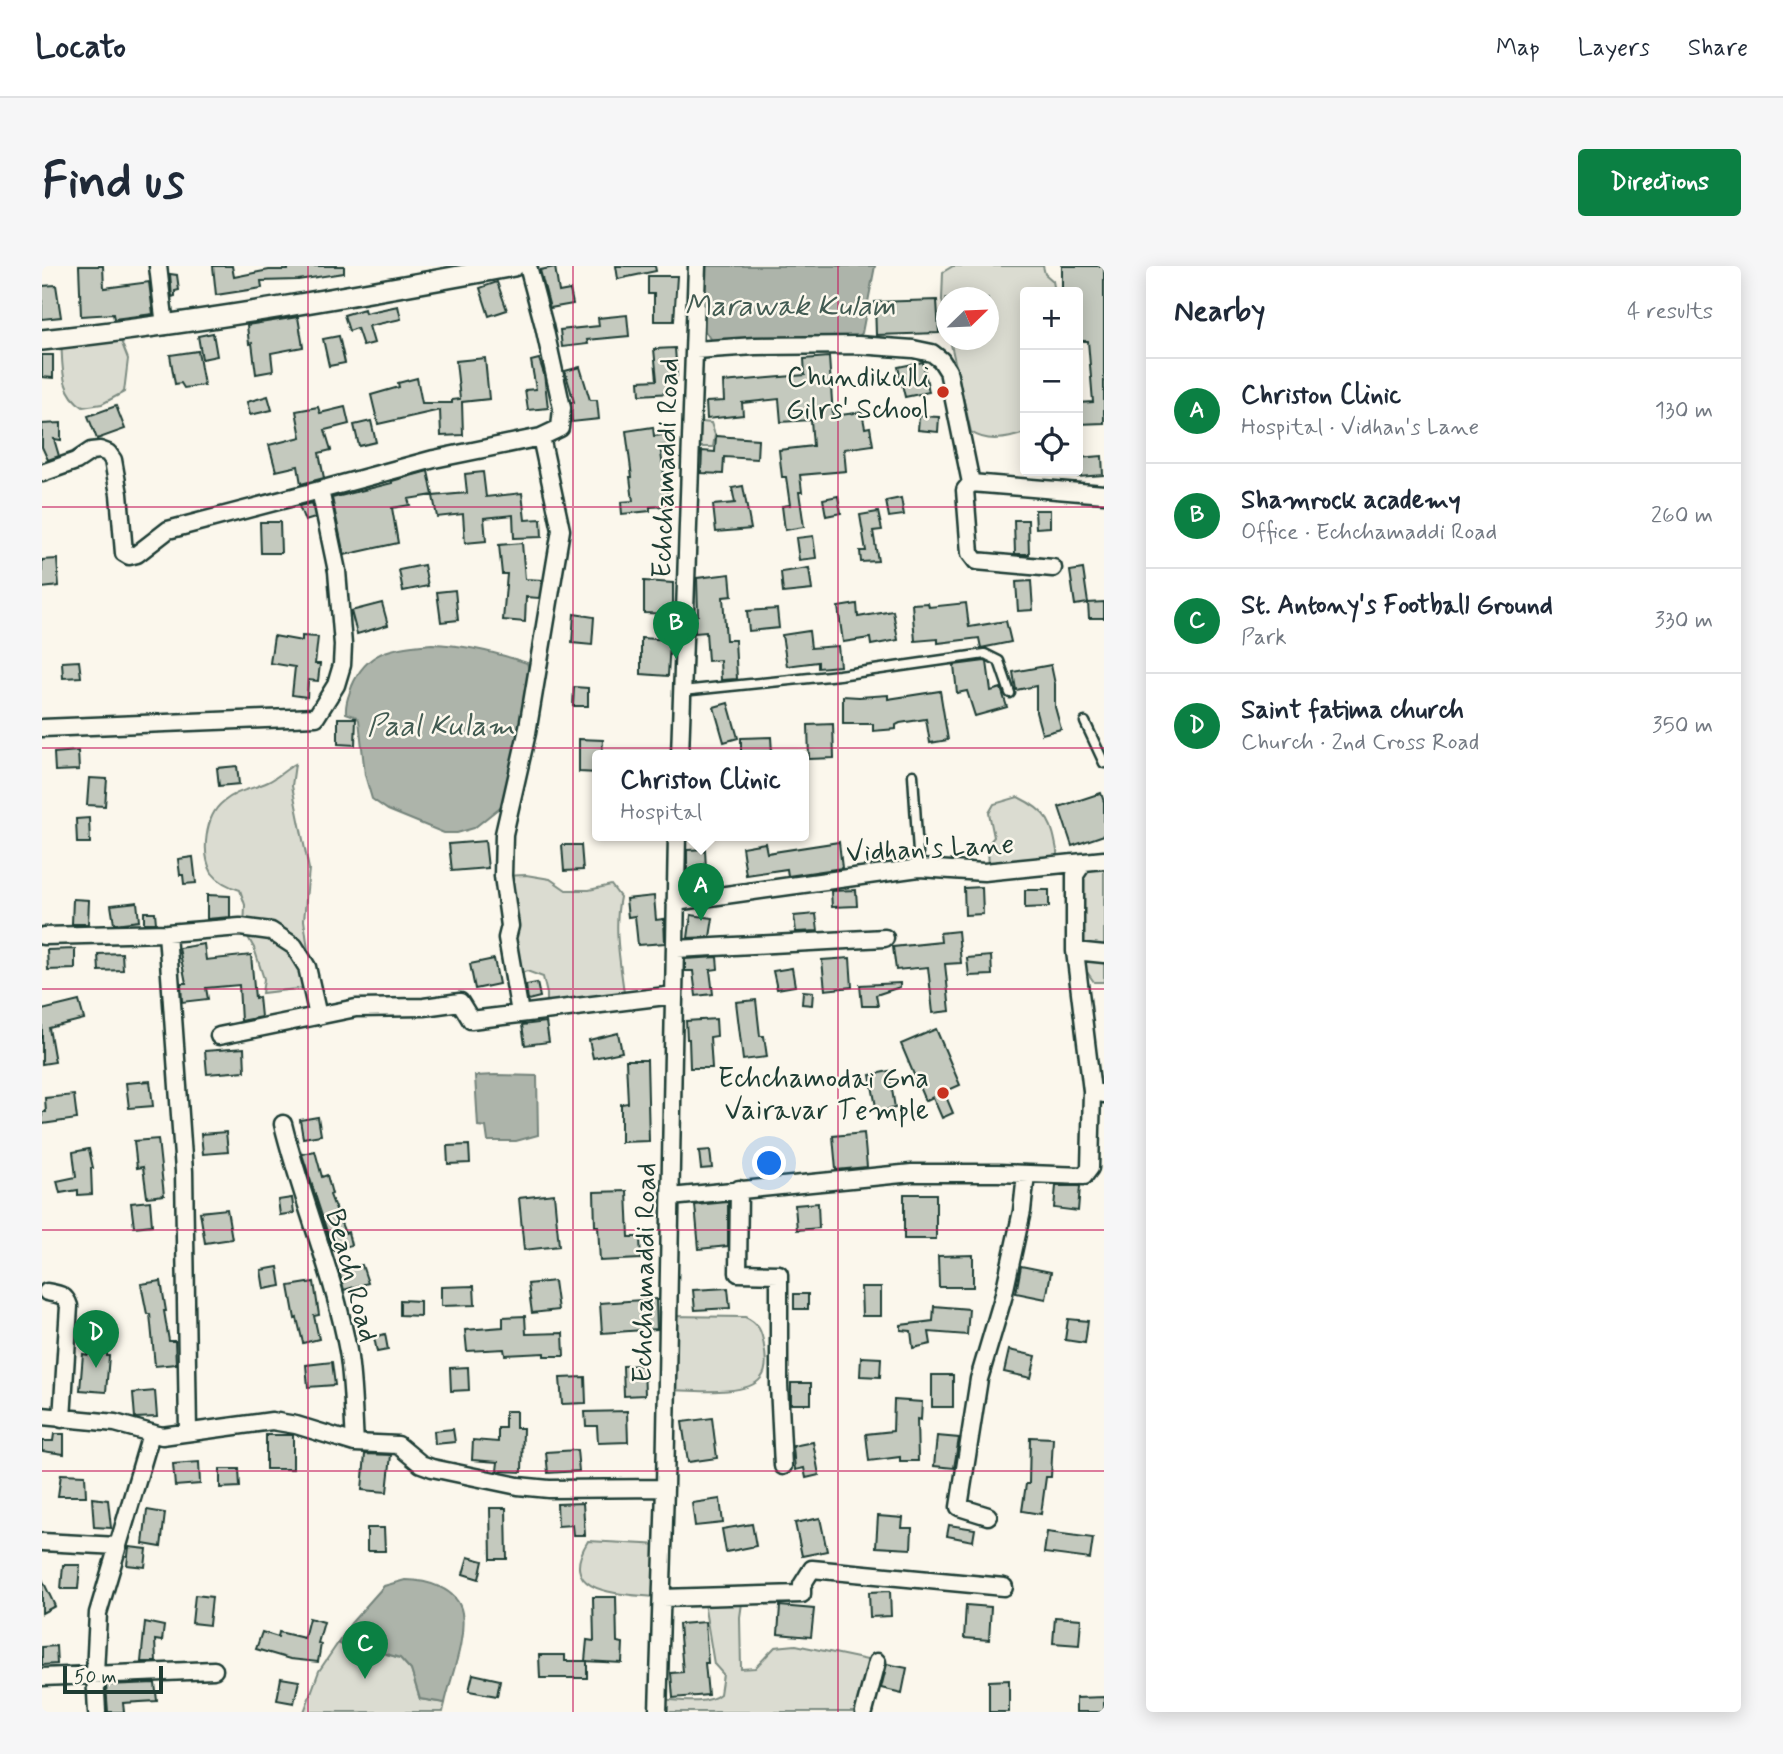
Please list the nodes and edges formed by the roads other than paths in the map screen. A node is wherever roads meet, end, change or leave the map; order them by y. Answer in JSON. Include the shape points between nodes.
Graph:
{"nodes":[{"id":1,"x":158,"y":266,"type":"edge"},
{"id":2,"x":514,"y":266,"type":"edge"},
{"id":3,"x":528,"y":266,"type":"edge"},
{"id":4,"x":697,"y":266,"type":"edge"},
{"id":5,"x":477,"y":269,"type":"edge"},
{"id":6,"x":165,"y":326,"type":"junction"},
{"id":7,"x":42,"y":340,"type":"edge"},
{"id":8,"x":695,"y":350,"type":"junction"},
{"id":9,"x":541,"y":437,"type":"junction"},
{"id":10,"x":42,"y":473,"type":"edge"},
{"id":11,"x":971,"y":483,"type":"junction"},
{"id":12,"x":320,"y":490,"type":"junction"},
{"id":13,"x":1104,"y":494,"type":"edge"},
{"id":14,"x":1053,"y":568,"type":"dead end"},
{"id":15,"x":682,"y":691,"type":"junction"},
{"id":16,"x":1010,"y":693,"type":"dead end"},
{"id":17,"x":1086,"y":722,"type":"dead end"},
{"id":18,"x":42,"y":728,"type":"edge"},
{"id":19,"x":680,"y":750,"type":"edge"},
{"id":20,"x":1104,"y":763,"type":"edge"},
{"id":21,"x":913,"y":775,"type":"dead end"},
{"id":22,"x":677,"y":841,"type":"edge"},
{"id":23,"x":1104,"y":860,"type":"edge"},
{"id":24,"x":1083,"y":863,"type":"junction"},
{"id":25,"x":919,"y":868,"type":"junction"},
{"id":26,"x":675,"y":902,"type":"junction"},
{"id":27,"x":167,"y":933,"type":"junction"},
{"id":28,"x":43,"y":936,"type":"edge"},
{"id":29,"x":885,"y":938,"type":"dead end"},
{"id":30,"x":676,"y":949,"type":"junction"},
{"id":31,"x":1075,"y":951,"type":"junction"},
{"id":32,"x":1104,"y":954,"type":"edge"},
{"id":33,"x":674,"y":995,"type":"junction"},
{"id":34,"x":520,"y":1013,"type":"junction"},
{"id":35,"x":318,"y":1016,"type":"junction"},
{"id":36,"x":219,"y":1036,"type":"dead end"},
{"id":37,"x":1098,"y":1093,"type":"edge"},
{"id":38,"x":283,"y":1124,"type":"dead end"},
{"id":39,"x":1026,"y":1174,"type":"junction"},
{"id":40,"x":739,"y":1189,"type":"junction"},
{"id":41,"x":671,"y":1197,"type":"junction"},
{"id":42,"x":47,"y":1292,"type":"dead end"},
{"id":43,"x":42,"y":1416,"type":"edge"},
{"id":44,"x":62,"y":1419,"type":"junction"},
{"id":45,"x":188,"y":1432,"type":"junction"},
{"id":46,"x":151,"y":1434,"type":"junction"},
{"id":47,"x":355,"y":1443,"type":"junction"},
{"id":48,"x":783,"y":1466,"type":"dead end"},
{"id":49,"x":665,"y":1488,"type":"junction"},
{"id":50,"x":988,"y":1516,"type":"dead end"},
{"id":51,"x":42,"y":1542,"type":"edge"},
{"id":52,"x":118,"y":1546,"type":"junction"},
{"id":53,"x":1004,"y":1587,"type":"dead end"},
{"id":54,"x":662,"y":1598,"type":"junction"},
{"id":55,"x":877,"y":1662,"type":"dead end"},
{"id":56,"x":214,"y":1670,"type":"dead end"},
{"id":57,"x":95,"y":1674,"type":"junction"},
{"id":58,"x":42,"y":1676,"type":"edge"},
{"id":59,"x":97,"y":1712,"type":"edge"},
{"id":60,"x":658,"y":1712,"type":"edge"},
{"id":61,"x":864,"y":1712,"type":"edge"}],
"edges":[{"from":1,"to":6,"type":"street"},
{"from":2,"to":5,"type":"street"},
{"from":3,"to":9,"type":"street","via":[[562,408],[561,428]]},
{"from":4,"to":8,"type":"street","name":"Echchamaddi Road"},
{"from":5,"to":6,"type":"street","via":[[331,300]]},
{"from":6,"to":7,"type":"street"},
{"from":8,"to":11,"type":"street","via":[[858,345],[932,353],[948,371]]},
{"from":8,"to":15,"type":"street","name":"Echchamaddi Road"},
{"from":9,"to":12,"type":"street","via":[[434,459]]},
{"from":9,"to":34,"type":"street","via":[[561,530],[527,733],[504,834],[507,938]]},
{"from":10,"to":12,"type":"street","via":[[91,451],[108,453],[119,494],[124,553],[129,556],[167,530]]},
{"from":11,"to":13,"type":"street"},
{"from":11,"to":14,"type":"street","via":[[965,491],[970,553],[976,561]]},
{"from":12,"to":18,"type":"street","via":[[337,571],[343,645],[337,685],[316,717]]},
{"from":15,"to":16,"type":"lane","via":[[985,654],[999,661]]},
{"from":15,"to":19,"type":"street","name":"Echchamaddi Road"},
{"from":17,"to":20,"type":"lane"},
{"from":21,"to":25,"type":"lane"},
{"from":22,"to":26,"type":"street","name":"Echchamaddi Road"},
{"from":23,"to":24,"type":"street","name":"Vidhan's Lane"},
{"from":24,"to":25,"type":"street","name":"Vidhan's Lane","via":[[984,872]]},
{"from":24,"to":31,"type":"street","via":[[1076,875]]},
{"from":25,"to":26,"type":"street","name":"Vidhan's Lane"},
{"from":26,"to":30,"type":"street","name":"Echchamaddi Road"},
{"from":27,"to":28,"type":"street"},
{"from":27,"to":35,"type":"street","via":[[240,927],[271,931],[294,946],[307,967]]},
{"from":27,"to":45,"type":"street","via":[[184,1171]]},
{"from":29,"to":30,"type":"street"},
{"from":30,"to":33,"type":"street","name":"Echchamaddi Road"},
{"from":31,"to":32,"type":"street"},
{"from":31,"to":37,"type":"street"},
{"from":33,"to":34,"type":"street"},
{"from":33,"to":41,"type":"street","name":"Echchamaddi Road"},
{"from":34,"to":35,"type":"street","via":[[471,1020],[460,1002],[356,1008]]},
{"from":35,"to":36,"type":"street"},
{"from":37,"to":39,"type":"street","via":[[1090,1168],[1084,1176]]},
{"from":38,"to":47,"type":"street","name":"Beach Road","via":[[323,1251],[348,1353]]},
{"from":39,"to":40,"type":"street","via":[[912,1173]]},
{"from":39,"to":50,"type":"street","via":[[1003,1298],[979,1379],[959,1507]]},
{"from":40,"to":41,"type":"street"},
{"from":40,"to":48,"type":"street","via":[[738,1273],[779,1274]]},
{"from":41,"to":49,"type":"street","name":"Echchamaddi Road"},
{"from":42,"to":44,"type":"street","via":[[67,1298],[69,1306]]},
{"from":43,"to":44,"type":"street"},
{"from":44,"to":46,"type":"street","via":[[114,1423]]},
{"from":45,"to":46,"type":"street"},
{"from":45,"to":47,"type":"street","via":[[272,1421]]},
{"from":46,"to":52,"type":"street"},
{"from":47,"to":49,"type":"street","via":[[398,1445],[432,1468],[518,1486]]},
{"from":49,"to":54,"type":"street","name":"Echchamaddi Road"},
{"from":51,"to":52,"type":"street"},
{"from":52,"to":57,"type":"street","via":[[99,1613]]},
{"from":53,"to":54,"type":"street","via":[[812,1569],[802,1594]]},
{"from":54,"to":60,"type":"street","name":"Echchamaddi Road"},
{"from":55,"to":61,"type":"street"},
{"from":56,"to":57,"type":"street"},
{"from":57,"to":58,"type":"street"},
{"from":57,"to":59,"type":"street"}]}
